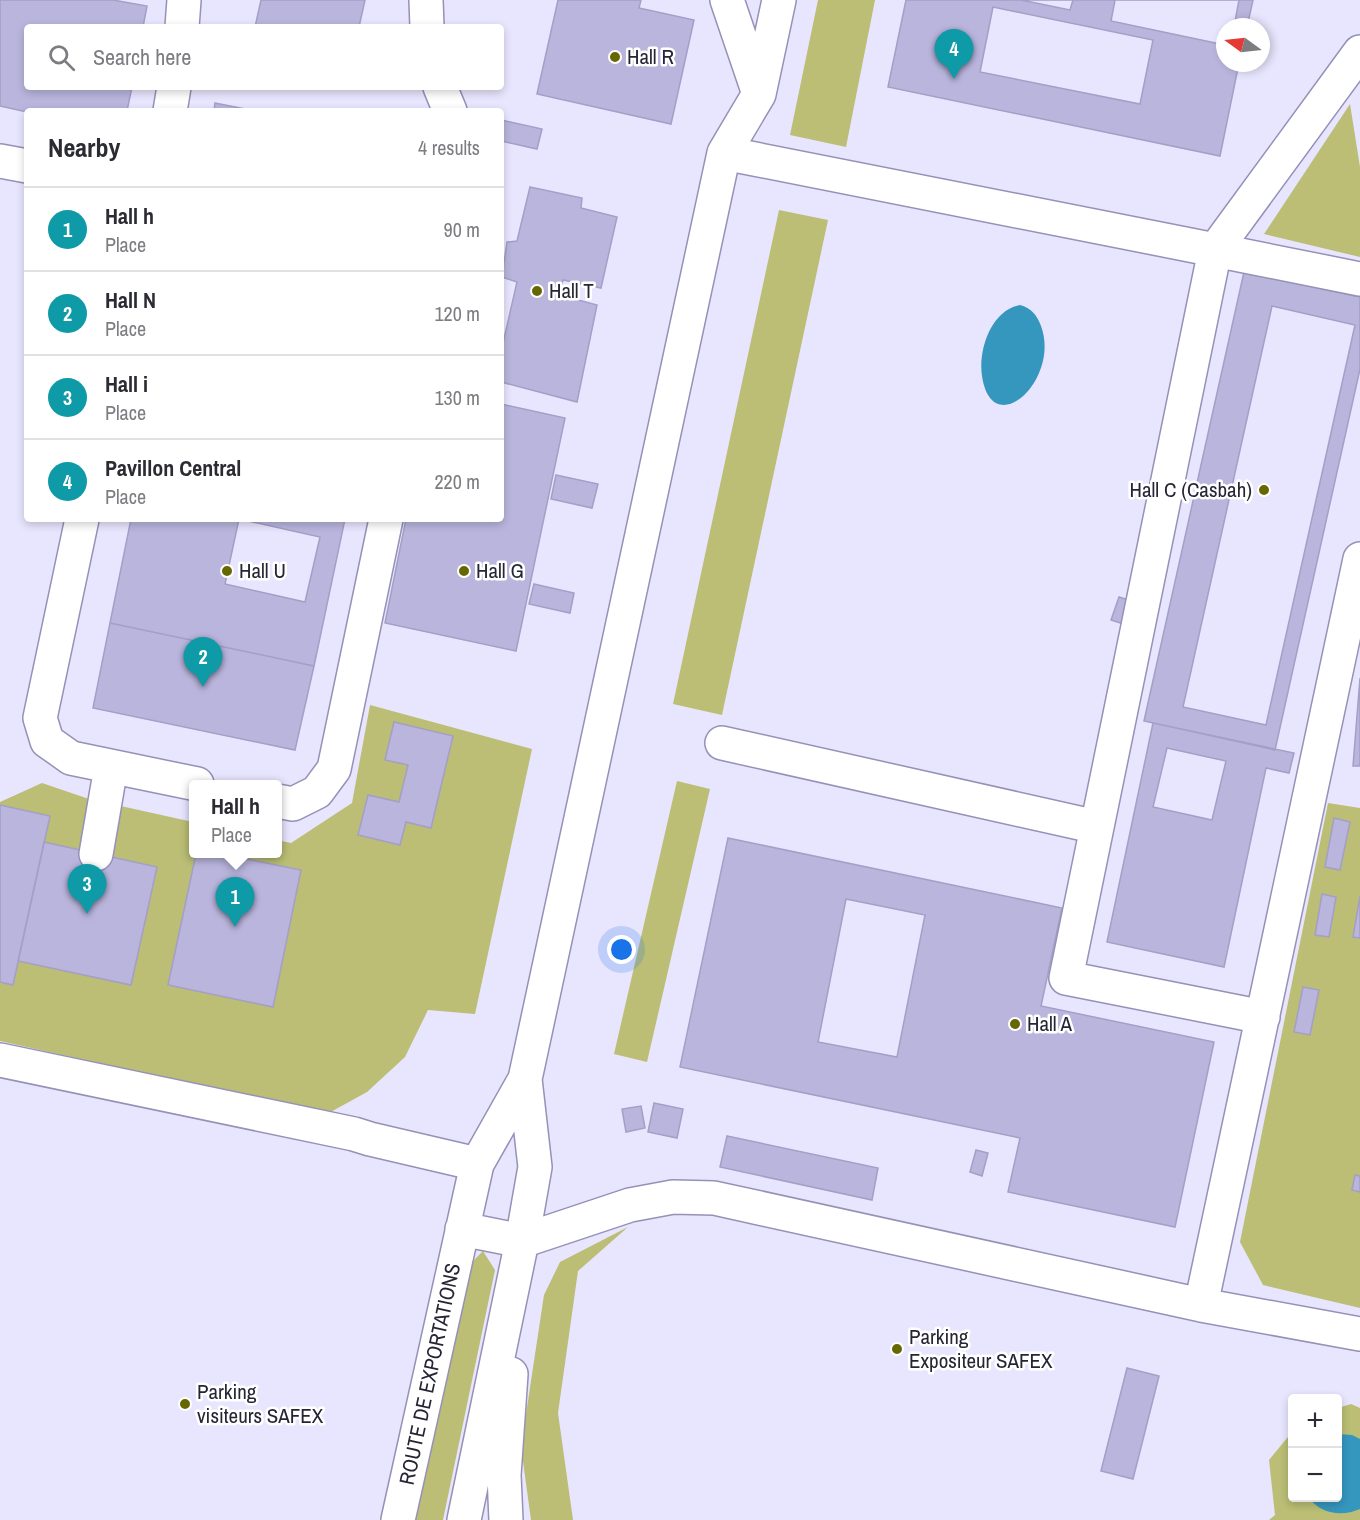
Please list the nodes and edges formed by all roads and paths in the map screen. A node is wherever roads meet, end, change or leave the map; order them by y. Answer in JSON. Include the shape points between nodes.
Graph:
{"nodes":[{"id":1,"x":184,"y":0,"type":"edge"},
{"id":2,"x":426,"y":0,"type":"edge"},
{"id":3,"x":727,"y":0,"type":"edge"},
{"id":4,"x":779,"y":0,"type":"edge"},
{"id":5,"x":182,"y":24,"type":"edge"},
{"id":6,"x":427,"y":24,"type":"edge"},
{"id":7,"x":1360,"y":52,"type":"edge"},
{"id":8,"x":174,"y":90,"type":"edge"},
{"id":9,"x":441,"y":90,"type":"edge"},
{"id":10,"x":759,"y":94,"type":"junction"},
{"id":11,"x":170,"y":108,"type":"edge"},
{"id":12,"x":449,"y":108,"type":"edge"},
{"id":13,"x":724,"y":153,"type":"junction"},
{"id":14,"x":0,"y":161,"type":"edge"},
{"id":15,"x":24,"y":165,"type":"edge"},
{"id":16,"x":1215,"y":250,"type":"junction"},
{"id":17,"x":1360,"y":279,"type":"edge"},
{"id":18,"x":81,"y":522,"type":"edge"},
{"id":19,"x":385,"y":522,"type":"edge"},
{"id":20,"x":1360,"y":559,"type":"edge"},
{"id":21,"x":722,"y":743,"type":"dead end"},
{"id":22,"x":111,"y":767,"type":"junction"},
{"id":23,"x":189,"y":782,"type":"edge"},
{"id":24,"x":282,"y":802,"type":"edge"},
{"id":25,"x":1097,"y":827,"type":"junction"},
{"id":26,"x":96,"y":854,"type":"dead end"},
{"id":27,"x":1263,"y":1017,"type":"junction"},
{"id":28,"x":0,"y":1060,"type":"edge"},
{"id":29,"x":519,"y":1110,"type":"junction"},
{"id":30,"x":477,"y":1164,"type":"junction"},
{"id":31,"x":462,"y":1229,"type":"junction"},
{"id":32,"x":522,"y":1241,"type":"junction"},
{"id":33,"x":1201,"y":1305,"type":"junction"},
{"id":34,"x":1360,"y":1334,"type":"edge"},
{"id":35,"x":398,"y":1520,"type":"edge"},
{"id":36,"x":464,"y":1520,"type":"edge"},
{"id":37,"x":506,"y":1520,"type":"edge"}],
"edges":[{"from":1,"to":5,"type":"street"},
{"from":2,"to":6,"type":"street"},
{"from":3,"to":10,"type":"street"},
{"from":4,"to":10,"type":"street","name":"ROUTE DE EXPORTATIONS"},
{"from":7,"to":16,"type":"street"},
{"from":8,"to":11,"type":"street"},
{"from":9,"to":12,"type":"street"},
{"from":10,"to":13,"type":"street","name":"ROUTE DE EXPORTATIONS"},
{"from":13,"to":16,"type":"street"},
{"from":13,"to":29,"type":"street","name":"ROUTE DE EXPORTATIONS"},
{"from":14,"to":15,"type":"street"},
{"from":16,"to":17,"type":"street"},
{"from":16,"to":25,"type":"street"},
{"from":18,"to":22,"type":"street","via":[[40,718],[47,741],[71,758]]},
{"from":19,"to":24,"type":"street","via":[[334,769],[317,792],[293,804]]},
{"from":20,"to":27,"type":"street"},
{"from":21,"to":25,"type":"street"},
{"from":22,"to":23,"type":"street"},
{"from":22,"to":26,"type":"street"},
{"from":25,"to":27,"type":"street","via":[[1066,978]]},
{"from":27,"to":33,"type":"street"},
{"from":28,"to":30,"type":"street","via":[[354,1134]]},
{"from":29,"to":30,"type":"street","name":"ROUTE DE EXPORTATIONS"},
{"from":29,"to":32,"type":"street","via":[[534,1167]]},
{"from":30,"to":31,"type":"street","name":"ROUTE DE EXPORTATIONS"},
{"from":31,"to":32,"type":"street"},
{"from":31,"to":35,"type":"street","name":"ROUTE DE EXPORTATIONS"},
{"from":32,"to":33,"type":"street","via":[[630,1205],[673,1197],[714,1198]]},
{"from":32,"to":36,"type":"street"},
{"from":32,"to":37,"type":"street","via":[[505,1464]]},
{"from":33,"to":34,"type":"street"}]}
